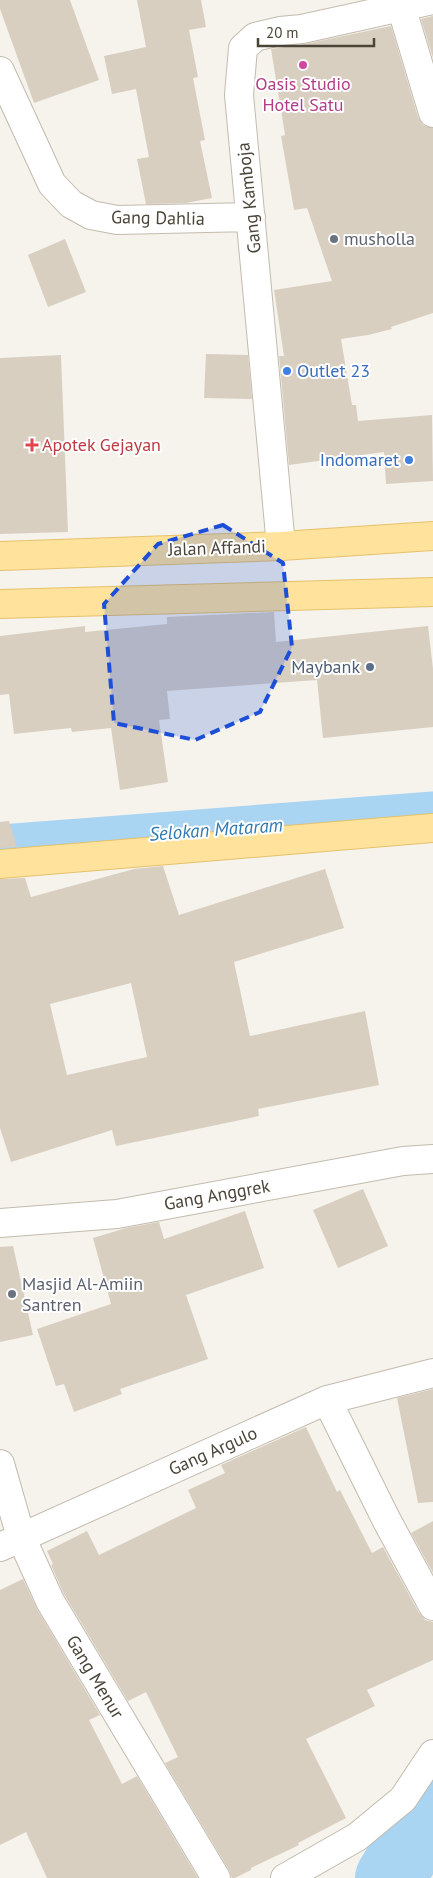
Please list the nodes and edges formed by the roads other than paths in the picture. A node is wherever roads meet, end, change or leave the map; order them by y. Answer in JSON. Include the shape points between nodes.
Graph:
{"nodes":[{"id":1,"x":433,"y":0,"type":"edge"},
{"id":2,"x":401,"y":6,"type":"junction"},
{"id":3,"x":0,"y":70,"type":"edge"},
{"id":4,"x":433,"y":113,"type":"edge"},
{"id":5,"x":251,"y":218,"type":"junction"},
{"id":6,"x":433,"y":536,"type":"edge"},
{"id":7,"x":281,"y":546,"type":"junction"},
{"id":8,"x":0,"y":556,"type":"edge"},
{"id":9,"x":433,"y":592,"type":"edge"},
{"id":10,"x":0,"y":604,"type":"edge"},
{"id":11,"x":433,"y":828,"type":"edge"},
{"id":12,"x":0,"y":864,"type":"edge"},
{"id":13,"x":433,"y":1159,"type":"edge"},
{"id":14,"x":0,"y":1223,"type":"edge"},
{"id":15,"x":433,"y":1373,"type":"edge"},
{"id":16,"x":327,"y":1400,"type":"junction"},
{"id":17,"x":0,"y":1464,"type":"edge"},
{"id":18,"x":10,"y":1542,"type":"edge"},
{"id":19,"x":433,"y":1606,"type":"edge"},
{"id":20,"x":433,"y":1754,"type":"edge"},
{"id":21,"x":216,"y":1878,"type":"edge"},
{"id":22,"x":285,"y":1878,"type":"edge"}],
"edges":[{"from":1,"to":2,"type":"street","name":"Gang Kamboja"},
{"from":2,"to":4,"type":"street"},
{"from":2,"to":5,"type":"street","name":"Gang Kamboja","via":[[256,37],[243,48],[239,95]]},
{"from":3,"to":5,"type":"street","name":"Gang Dahlia","via":[[52,184],[71,204],[91,215],[117,220]]},
{"from":5,"to":7,"type":"street","name":"Gang Kamboja"},
{"from":6,"to":7,"type":"main road","name":"Jalan Affandi"},
{"from":7,"to":8,"type":"main road","name":"Jalan Affandi"},
{"from":9,"to":10,"type":"main road"},
{"from":11,"to":12,"type":"main road"},
{"from":13,"to":14,"type":"street","name":"Gang Anggrek","via":[[403,1161],[117,1214]]},
{"from":15,"to":16,"type":"street","name":"Gang Argulo"},
{"from":16,"to":18,"type":"street","name":"Gang Argulo"},
{"from":16,"to":19,"type":"street"},
{"from":17,"to":18,"type":"street","name":"Gang Menur"},
{"from":18,"to":21,"type":"street","name":"Gang Menur","via":[[50,1601]]},
{"from":20,"to":22,"type":"street","via":[[403,1799],[357,1837]]}]}
